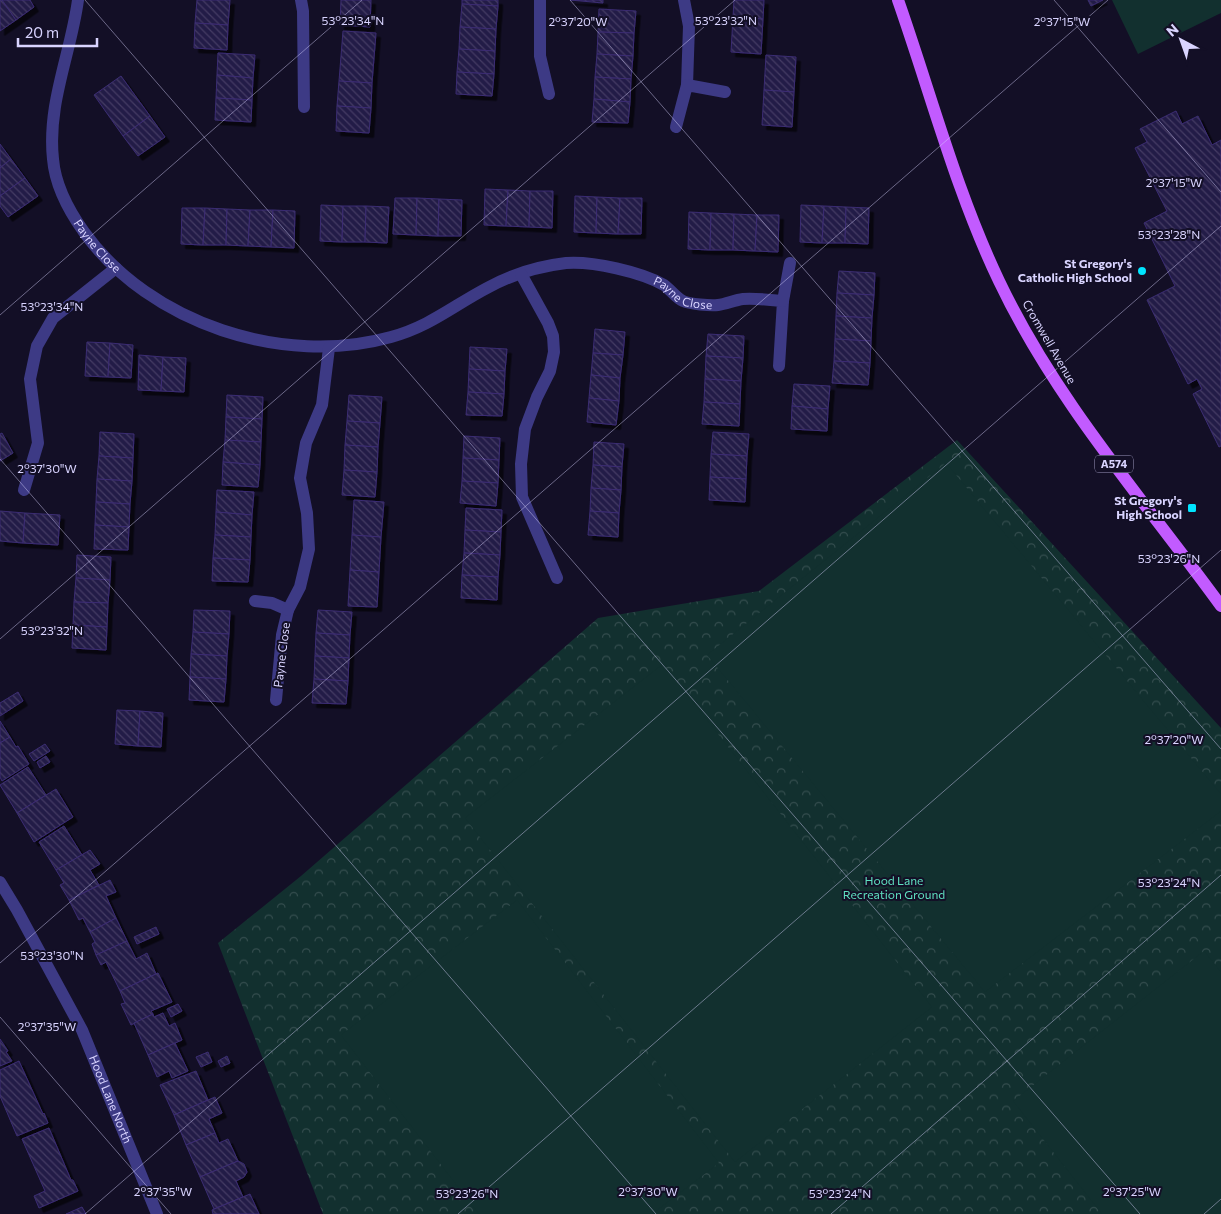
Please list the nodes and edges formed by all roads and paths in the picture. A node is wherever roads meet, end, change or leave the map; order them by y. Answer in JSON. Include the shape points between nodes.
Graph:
{"nodes":[{"id":1,"x":78,"y":0,"type":"edge"},
{"id":2,"x":301,"y":0,"type":"edge"},
{"id":3,"x":540,"y":0,"type":"edge"},
{"id":4,"x":684,"y":0,"type":"edge"},
{"id":5,"x":898,"y":0,"type":"edge"},
{"id":6,"x":687,"y":86,"type":"junction"},
{"id":7,"x":725,"y":92,"type":"dead end"},
{"id":8,"x":549,"y":94,"type":"dead end"},
{"id":9,"x":304,"y":108,"type":"dead end"},
{"id":10,"x":676,"y":126,"type":"dead end"},
{"id":11,"x":790,"y":263,"type":"dead end"},
{"id":12,"x":116,"y":268,"type":"junction"},
{"id":13,"x":521,"y":274,"type":"junction"},
{"id":14,"x":783,"y":300,"type":"junction"},
{"id":15,"x":329,"y":348,"type":"junction"},
{"id":16,"x":779,"y":366,"type":"dead end"},
{"id":17,"x":24,"y":490,"type":"dead end"},
{"id":18,"x":557,"y":578,"type":"dead end"},
{"id":19,"x":255,"y":601,"type":"dead end"},
{"id":20,"x":1221,"y":606,"type":"edge"},
{"id":21,"x":288,"y":610,"type":"junction"},
{"id":22,"x":276,"y":700,"type":"dead end"},
{"id":23,"x":0,"y":882,"type":"edge"},
{"id":24,"x":156,"y":1214,"type":"edge"}],
"edges":[{"from":1,"to":12,"type":"street","name":"Payne Close","via":[[52,119],[53,161],[59,185],[78,224]]},
{"from":2,"to":9,"type":"street"},
{"from":3,"to":8,"type":"street","via":[[540,56]]},
{"from":4,"to":6,"type":"street","via":[[689,26]]},
{"from":5,"to":20,"type":"main road","name":"Cromwell Avenue","number":"A574","via":[[961,193],[1016,314],[1046,367],[1086,426]]},
{"from":6,"to":7,"type":"street"},
{"from":6,"to":10,"type":"street"},
{"from":11,"to":14,"type":"street"},
{"from":12,"to":15,"type":"street","name":"Payne Close","via":[[164,303],[211,327],[243,337]]},
{"from":12,"to":17,"type":"street","via":[[53,318],[37,346],[30,379],[38,443]]},
{"from":13,"to":14,"type":"street","name":"Payne Close","via":[[546,266],[585,262],[644,276],[665,286],[682,301],[716,305],[744,299]]},
{"from":13,"to":15,"type":"street","name":"Payne Close","via":[[492,285],[410,331],[389,338]]},
{"from":13,"to":18,"type":"street","via":[[548,324],[554,352],[550,371],[525,429],[520,464],[522,497]]},
{"from":14,"to":16,"type":"street"},
{"from":15,"to":21,"type":"street","name":"Payne Close","via":[[322,406],[306,443],[300,478],[307,513],[309,550],[300,587]]},
{"from":19,"to":21,"type":"street","name":"Payne Close","via":[[272,603]]},
{"from":21,"to":22,"type":"street","name":"Payne Close","via":[[282,635]]},
{"from":23,"to":24,"type":"street","name":"Hood Lane North","via":[[82,1030]]}]}
